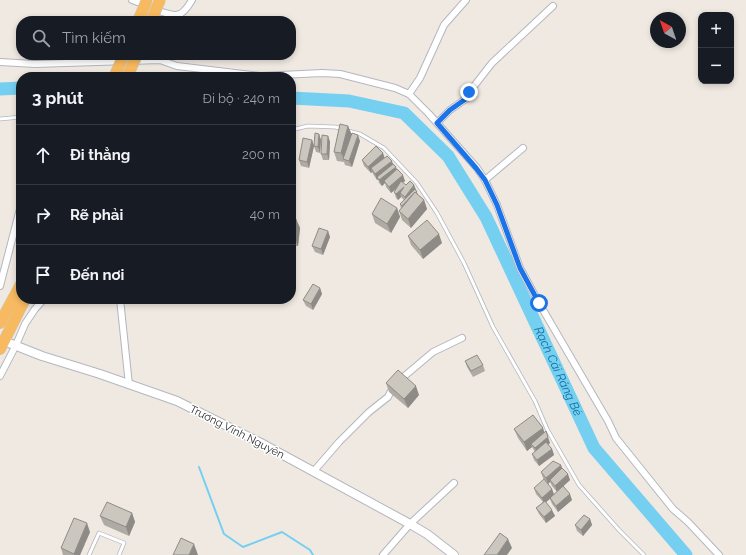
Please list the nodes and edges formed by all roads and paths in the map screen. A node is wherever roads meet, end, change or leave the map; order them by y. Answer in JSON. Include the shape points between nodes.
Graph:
{"nodes":[{"id":1,"x":132,"y":0,"type":"edge"},
{"id":2,"x":147,"y":0,"type":"edge"},
{"id":3,"x":160,"y":0,"type":"edge"},
{"id":4,"x":192,"y":0,"type":"edge"},
{"id":5,"x":466,"y":0,"type":"edge"},
{"id":6,"x":553,"y":6,"type":"dead end"},
{"id":7,"x":140,"y":16,"type":"edge"},
{"id":8,"x":153,"y":16,"type":"edge"},
{"id":9,"x":122,"y":60,"type":"edge"},
{"id":10,"x":135,"y":60,"type":"edge"},
{"id":11,"x":160,"y":60,"type":"edge"},
{"id":12,"x":160,"y":60,"type":"edge"},
{"id":13,"x":0,"y":62,"type":"edge"},
{"id":14,"x":116,"y":72,"type":"edge"},
{"id":15,"x":130,"y":72,"type":"edge"},
{"id":16,"x":227,"y":72,"type":"edge"},
{"id":17,"x":296,"y":74,"type":"edge"},
{"id":18,"x":409,"y":94,"type":"junction"},
{"id":19,"x":16,"y":117,"type":"edge"},
{"id":20,"x":0,"y":119,"type":"edge"},
{"id":21,"x":437,"y":123,"type":"junction"},
{"id":22,"x":296,"y":129,"type":"edge"},
{"id":23,"x":523,"y":148,"type":"dead end"},
{"id":24,"x":485,"y":180,"type":"junction"},
{"id":25,"x":16,"y":224,"type":"edge"},
{"id":26,"x":0,"y":286,"type":"edge"},
{"id":27,"x":16,"y":293,"type":"edge"},
{"id":28,"x":22,"y":304,"type":"edge"},
{"id":29,"x":39,"y":304,"type":"edge"},
{"id":30,"x":121,"y":304,"type":"edge"},
{"id":31,"x":20,"y":309,"type":"junction"},
{"id":32,"x":0,"y":323,"type":"edge"},
{"id":33,"x":25,"y":324,"type":"junction"},
{"id":34,"x":462,"y":338,"type":"dead end"},
{"id":35,"x":2,"y":345,"type":"edge"},
{"id":36,"x":16,"y":345,"type":"junction"},
{"id":37,"x":0,"y":376,"type":"edge"},
{"id":38,"x":129,"y":385,"type":"junction"},
{"id":39,"x":314,"y":471,"type":"junction"},
{"id":40,"x":454,"y":483,"type":"dead end"},
{"id":41,"x":410,"y":524,"type":"junction"},
{"id":42,"x":89,"y":555,"type":"edge"},
{"id":43,"x":119,"y":555,"type":"edge"},
{"id":44,"x":383,"y":555,"type":"edge"},
{"id":45,"x":454,"y":555,"type":"edge"},
{"id":46,"x":644,"y":555,"type":"edge"},
{"id":47,"x":719,"y":555,"type":"edge"}],
"edges":[{"from":1,"to":4,"type":"street","via":[[172,16],[186,11]]},
{"from":2,"to":7,"type":"highway","bridge":true},
{"from":3,"to":8,"type":"highway","bridge":true},
{"from":5,"to":18,"type":"street","via":[[444,25],[420,78]]},
{"from":6,"to":21,"type":"street","via":[[492,63],[467,98]]},
{"from":9,"to":14,"type":"highway","bridge":true},
{"from":10,"to":15,"type":"highway","bridge":true},
{"from":11,"to":13,"type":"street","via":[[35,64]]},
{"from":12,"to":16,"type":"street","via":[[177,66]]},
{"from":17,"to":18,"type":"street","via":[[340,74]]},
{"from":18,"to":21,"type":"street"},
{"from":19,"to":20,"type":"lane"},
{"from":21,"to":24,"type":"street"},
{"from":22,"to":46,"type":"lane","via":[[308,126],[335,128],[360,134],[384,148],[417,183],[437,213],[464,263],[493,327],[579,485]]},
{"from":23,"to":24,"type":"street"},
{"from":24,"to":47,"type":"street","via":[[520,268],[616,438],[672,509]]},
{"from":25,"to":26,"type":"street"},
{"from":27,"to":32,"type":"highway"},
{"from":28,"to":31,"type":"highway"},
{"from":29,"to":33,"type":"street"},
{"from":30,"to":38,"type":"street"},
{"from":31,"to":33,"type":"street"},
{"from":31,"to":35,"type":"highway"},
{"from":33,"to":36,"type":"street"},
{"from":34,"to":39,"type":"street","via":[[433,352],[401,379],[388,397],[369,412]]},
{"from":35,"to":36,"type":"street","name":"Trương Vĩnh Nguyên"},
{"from":36,"to":37,"type":"street"},
{"from":36,"to":38,"type":"street","name":"Trương Vĩnh Nguyên"},
{"from":38,"to":39,"type":"street","name":"Trương Vĩnh Nguyên","via":[[177,401]]},
{"from":39,"to":41,"type":"street","name":"Trương Vĩnh Nguyên"},
{"from":40,"to":41,"type":"street"},
{"from":41,"to":44,"type":"street"},
{"from":41,"to":45,"type":"street","name":"Trương Vĩnh Nguyên","via":[[428,534]]},
{"from":42,"to":43,"type":"lane","via":[[99,533],[124,543]]}]}
